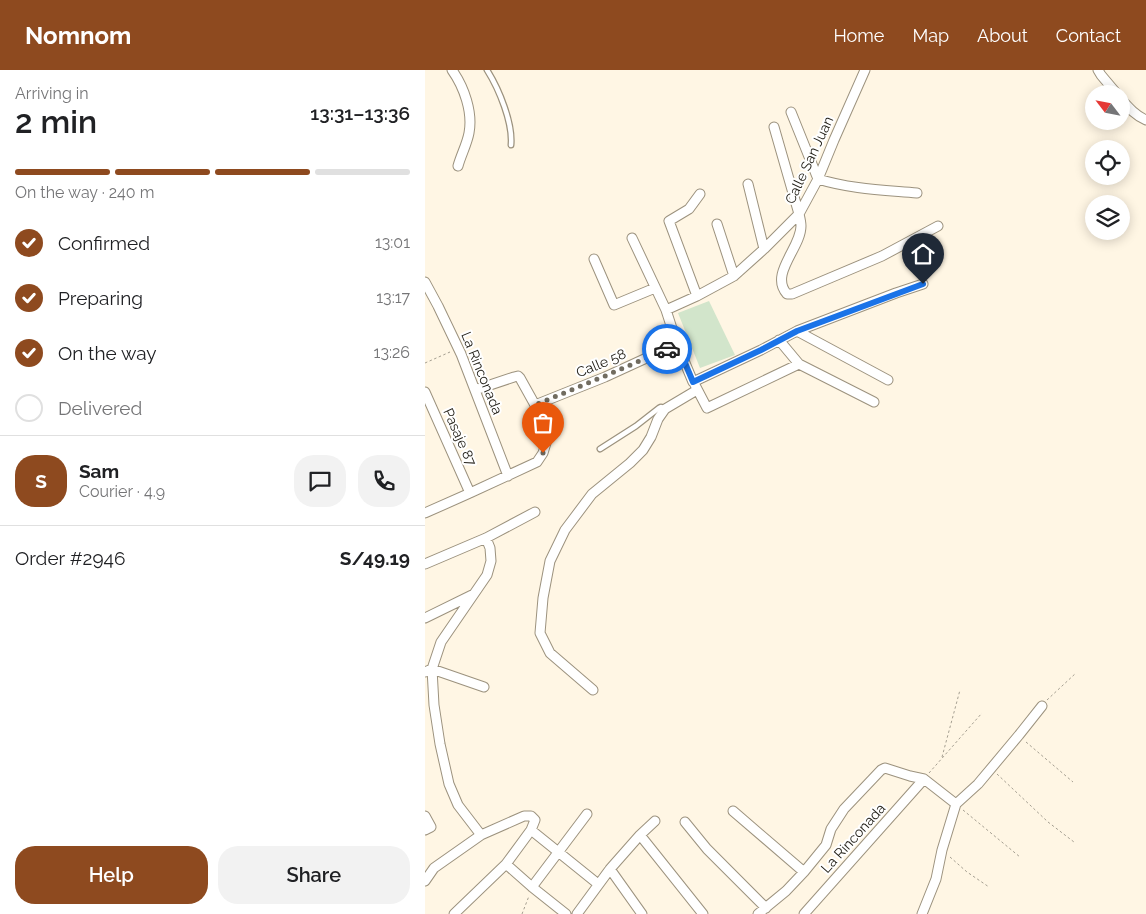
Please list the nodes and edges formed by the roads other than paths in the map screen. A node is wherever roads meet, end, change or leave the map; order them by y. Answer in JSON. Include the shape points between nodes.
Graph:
{"nodes":[{"id":1,"x":452,"y":70,"type":"edge"},
{"id":2,"x":487,"y":70,"type":"edge"},
{"id":3,"x":865,"y":70,"type":"edge"},
{"id":4,"x":1098,"y":70,"type":"edge"},
{"id":5,"x":1109,"y":85,"type":"edge"},
{"id":6,"x":1130,"y":110,"type":"edge"},
{"id":7,"x":791,"y":112,"type":"dead end"},
{"id":8,"x":1146,"y":120,"type":"edge"},
{"id":9,"x":774,"y":127,"type":"dead end"},
{"id":10,"x":511,"y":145,"type":"dead end"},
{"id":11,"x":458,"y":166,"type":"dead end"},
{"id":12,"x":818,"y":179,"type":"junction"},
{"id":13,"x":747,"y":184,"type":"dead end"},
{"id":14,"x":917,"y":193,"type":"dead end"},
{"id":15,"x":700,"y":194,"type":"dead end"},
{"id":16,"x":799,"y":214,"type":"junction"},
{"id":17,"x":717,"y":224,"type":"dead end"},
{"id":18,"x":937,"y":226,"type":"dead end"},
{"id":19,"x":632,"y":238,"type":"dead end"},
{"id":20,"x":764,"y":249,"type":"junction"},
{"id":21,"x":594,"y":259,"type":"dead end"},
{"id":22,"x":734,"y":276,"type":"junction"},
{"id":23,"x":425,"y":282,"type":"edge"},
{"id":24,"x":923,"y":284,"type":"dead end"},
{"id":25,"x":655,"y":288,"type":"junction"},
{"id":26,"x":697,"y":296,"type":"junction"},
{"id":27,"x":666,"y":310,"type":"junction"},
{"id":28,"x":797,"y":331,"type":"junction"},
{"id":29,"x":779,"y":340,"type":"junction"},
{"id":30,"x":677,"y":344,"type":"junction"},
{"id":31,"x":799,"y":364,"type":"junction"},
{"id":32,"x":888,"y":380,"type":"dead end"},
{"id":33,"x":695,"y":386,"type":"junction"},
{"id":34,"x":475,"y":390,"type":"junction"},
{"id":35,"x":425,"y":392,"type":"edge"},
{"id":36,"x":874,"y":402,"type":"dead end"},
{"id":37,"x":535,"y":405,"type":"junction"},
{"id":38,"x":665,"y":409,"type":"junction"},
{"id":39,"x":600,"y":449,"type":"dead end"},
{"id":40,"x":508,"y":476,"type":"junction"},
{"id":41,"x":470,"y":493,"type":"junction"},
{"id":42,"x":535,"y":512,"type":"dead end"},
{"id":43,"x":425,"y":513,"type":"edge"},
{"id":44,"x":486,"y":538,"type":"junction"},
{"id":45,"x":425,"y":564,"type":"edge"},
{"id":46,"x":472,"y":595,"type":"junction"},
{"id":47,"x":425,"y":618,"type":"edge"},
{"id":48,"x":429,"y":670,"type":"edge"},
{"id":49,"x":484,"y":687,"type":"dead end"},
{"id":50,"x":593,"y":690,"type":"dead end"},
{"id":51,"x":1042,"y":706,"type":"road end"},
{"id":52,"x":923,"y":779,"type":"junction"},
{"id":53,"x":956,"y":804,"type":"junction"},
{"id":54,"x":733,"y":811,"type":"dead end"},
{"id":55,"x":587,"y":814,"type":"dead end"},
{"id":56,"x":425,"y":816,"type":"edge"},
{"id":57,"x":655,"y":821,"type":"dead end"},
{"id":58,"x":685,"y":822,"type":"dead end"},
{"id":59,"x":425,"y":830,"type":"edge"},
{"id":60,"x":531,"y":830,"type":"junction"},
{"id":61,"x":481,"y":834,"type":"junction"},
{"id":62,"x":640,"y":835,"type":"junction"},
{"id":63,"x":559,"y":852,"type":"junction"},
{"id":64,"x":506,"y":864,"type":"junction"},
{"id":65,"x":610,"y":869,"type":"junction"},
{"id":66,"x":804,"y":872,"type":"junction"},
{"id":67,"x":425,"y":880,"type":"edge"},
{"id":68,"x":598,"y":884,"type":"junction"},
{"id":69,"x":532,"y":888,"type":"junction"},
{"id":70,"x":766,"y":908,"type":"junction"},
{"id":71,"x":582,"y":912,"type":"edge"},
{"id":72,"x":454,"y":914,"type":"edge"},
{"id":73,"x":566,"y":914,"type":"edge"},
{"id":74,"x":641,"y":914,"type":"edge"},
{"id":75,"x":703,"y":914,"type":"edge"},
{"id":76,"x":758,"y":914,"type":"edge"},
{"id":77,"x":804,"y":914,"type":"edge"},
{"id":78,"x":922,"y":914,"type":"edge"}],
"edges":[{"from":1,"to":11,"type":"street","via":[[465,95],[470,119],[469,134]]},
{"from":2,"to":10,"type":"lane","via":[[506,110]]},
{"from":3,"to":12,"type":"street","name":"Calle San Juan"},
{"from":4,"to":5,"type":"street"},
{"from":6,"to":8,"type":"street"},
{"from":7,"to":12,"type":"street"},
{"from":9,"to":16,"type":"street"},
{"from":12,"to":14,"type":"street","via":[[835,184]]},
{"from":12,"to":16,"type":"street","name":"Calle San Juan"},
{"from":13,"to":20,"type":"street"},
{"from":15,"to":26,"type":"street","via":[[689,209],[669,220]]},
{"from":16,"to":18,"type":"street","via":[[799,237],[782,272],[787,294],[882,256]]},
{"from":16,"to":20,"type":"street","name":"Calle San Juan"},
{"from":17,"to":22,"type":"street"},
{"from":19,"to":25,"type":"street"},
{"from":20,"to":22,"type":"street","name":"Calle San Juan"},
{"from":21,"to":25,"type":"street","via":[[614,305]]},
{"from":22,"to":26,"type":"street","name":"Calle San Juan"},
{"from":23,"to":34,"type":"street","name":"La Rinconada"},
{"from":24,"to":28,"type":"street"},
{"from":25,"to":27,"type":"street"},
{"from":26,"to":27,"type":"street","name":"Calle San Juan"},
{"from":27,"to":30,"type":"street"},
{"from":28,"to":29,"type":"street"},
{"from":28,"to":32,"type":"street"},
{"from":29,"to":31,"type":"street"},
{"from":29,"to":33,"type":"street"},
{"from":30,"to":33,"type":"street"},
{"from":30,"to":37,"type":"street","name":"Calle 58"},
{"from":31,"to":33,"type":"street","via":[[707,408]]},
{"from":31,"to":36,"type":"street"},
{"from":33,"to":38,"type":"street"},
{"from":34,"to":37,"type":"street","via":[[518,376]]},
{"from":34,"to":40,"type":"street","name":"La Rinconada"},
{"from":35,"to":41,"type":"street","name":"Pasaje 87"},
{"from":37,"to":40,"type":"street","via":[[546,443],[543,453],[537,462]]},
{"from":38,"to":39,"type":"lane","via":[[659,408]]},
{"from":38,"to":50,"type":"street","via":[[643,450],[592,494],[565,530],[550,561],[540,633],[550,653]]},
{"from":40,"to":41,"type":"street"},
{"from":41,"to":43,"type":"street"},
{"from":42,"to":44,"type":"street"},
{"from":44,"to":45,"type":"street"},
{"from":44,"to":46,"type":"street","via":[[491,561],[487,575]]},
{"from":46,"to":47,"type":"street"},
{"from":46,"to":48,"type":"street","via":[[441,642]]},
{"from":48,"to":49,"type":"street"},
{"from":48,"to":61,"type":"street","via":[[449,784],[458,805]]},
{"from":51,"to":53,"type":"street","via":[[978,784]]},
{"from":52,"to":53,"type":"street"},
{"from":52,"to":66,"type":"street","via":[[885,768],[881,770],[844,809],[826,845]]},
{"from":52,"to":77,"type":"street","name":"La Rinconada"},
{"from":53,"to":78,"type":"street","via":[[936,879]]},
{"from":54,"to":66,"type":"street"},
{"from":55,"to":63,"type":"street"},
{"from":56,"to":59,"type":"street","via":[[431,827]]},
{"from":57,"to":62,"type":"street"},
{"from":58,"to":70,"type":"street"},
{"from":60,"to":61,"type":"street","via":[[535,820],[525,816]]},
{"from":60,"to":63,"type":"street"},
{"from":60,"to":64,"type":"street"},
{"from":61,"to":67,"type":"street","via":[[434,868]]},
{"from":62,"to":65,"type":"street"},
{"from":62,"to":75,"type":"street"},
{"from":63,"to":68,"type":"street"},
{"from":63,"to":69,"type":"street"},
{"from":64,"to":69,"type":"street"},
{"from":64,"to":72,"type":"street"},
{"from":65,"to":68,"type":"street"},
{"from":65,"to":74,"type":"street"},
{"from":66,"to":70,"type":"street"},
{"from":68,"to":71,"type":"street"},
{"from":69,"to":73,"type":"street"},
{"from":70,"to":76,"type":"street"}]}
